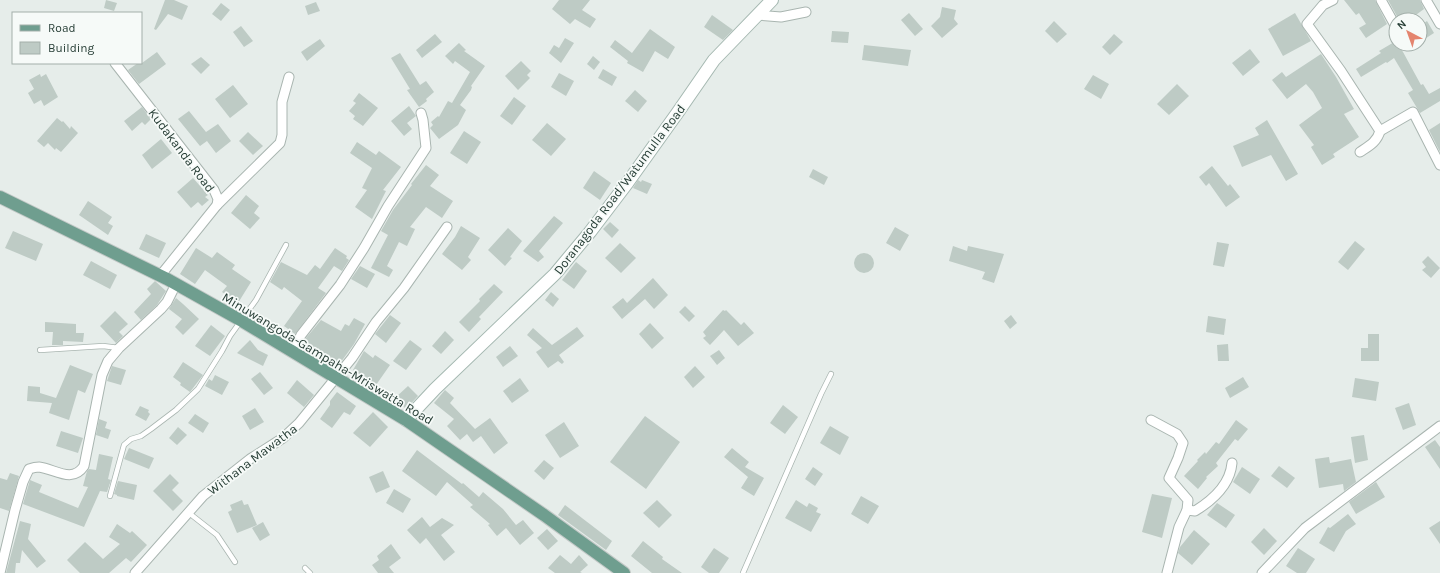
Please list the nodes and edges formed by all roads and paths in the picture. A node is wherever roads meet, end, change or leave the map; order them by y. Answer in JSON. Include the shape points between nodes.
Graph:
{"nodes":[{"id":1,"x":772,"y":0,"type":"edge"},
{"id":2,"x":1333,"y":0,"type":"edge"},
{"id":3,"x":1381,"y":0,"type":"edge"},
{"id":4,"x":1426,"y":0,"type":"edge"},
{"id":5,"x":806,"y":12,"type":"dead end"},
{"id":6,"x":1388,"y":13,"type":"edge"},
{"id":7,"x":757,"y":15,"type":"junction"},
{"id":8,"x":1440,"y":24,"type":"edge"},
{"id":9,"x":116,"y":64,"type":"edge"},
{"id":10,"x":289,"y":77,"type":"dead end"},
{"id":11,"x":421,"y":113,"type":"dead end"},
{"id":12,"x":1380,"y":131,"type":"junction"},
{"id":13,"x":1360,"y":152,"type":"dead end"},
{"id":14,"x":1440,"y":165,"type":"edge"},
{"id":15,"x":0,"y":198,"type":"edge"},
{"id":16,"x":217,"y":205,"type":"junction"},
{"id":17,"x":446,"y":227,"type":"dead end"},
{"id":18,"x":286,"y":245,"type":"dead end"},
{"id":19,"x":160,"y":276,"type":"junction"},
{"id":20,"x":176,"y":284,"type":"junction"},
{"id":21,"x":242,"y":321,"type":"junction"},
{"id":22,"x":119,"y":348,"type":"junction"},
{"id":23,"x":40,"y":350,"type":"dead end"},
{"id":24,"x":293,"y":351,"type":"junction"},
{"id":25,"x":831,"y":374,"type":"dead end"},
{"id":26,"x":336,"y":378,"type":"junction"},
{"id":27,"x":406,"y":420,"type":"junction"},
{"id":28,"x":1151,"y":420,"type":"dead end"},
{"id":29,"x":1440,"y":426,"type":"edge"},
{"id":30,"x":1232,"y":463,"type":"dead end"},
{"id":31,"x":110,"y":496,"type":"dead end"},
{"id":32,"x":1187,"y":510,"type":"junction"},
{"id":33,"x":189,"y":513,"type":"junction"},
{"id":34,"x":235,"y":562,"type":"dead end"},
{"id":35,"x":305,"y":568,"type":"dead end"},
{"id":36,"x":0,"y":573,"type":"edge"},
{"id":37,"x":135,"y":573,"type":"edge"},
{"id":38,"x":310,"y":573,"type":"edge"},
{"id":39,"x":624,"y":573,"type":"edge"},
{"id":40,"x":743,"y":573,"type":"edge"},
{"id":41,"x":1167,"y":573,"type":"edge"},
{"id":42,"x":1262,"y":573,"type":"edge"}],
"edges":[{"from":1,"to":7,"type":"street","name":"Doranagoda Road/Watumulla Road"},
{"from":2,"to":12,"type":"street","via":[[1323,5],[1307,24]]},
{"from":3,"to":6,"type":"street"},
{"from":4,"to":8,"type":"street"},
{"from":5,"to":7,"type":"street","via":[[781,17]]},
{"from":7,"to":27,"type":"street","name":"Doranagoda Road/Watumulla Road","via":[[714,60],[628,182],[555,274]]},
{"from":9,"to":16,"type":"street","name":"Kudakanda Road","via":[[214,190],[218,199]]},
{"from":10,"to":16,"type":"street","via":[[282,102],[280,143]]},
{"from":11,"to":24,"type":"street","via":[[426,148],[340,285],[301,335]]},
{"from":12,"to":13,"type":"street","via":[[1372,145]]},
{"from":12,"to":14,"type":"street","via":[[1413,112]]},
{"from":15,"to":19,"type":"main road","name":"Minuwangoda-Gampaha-Mriswatta Road"},
{"from":16,"to":19,"type":"street","name":"Kudakanda Road"},
{"from":17,"to":26,"type":"street","name":"Withana Mawatha"},
{"from":18,"to":21,"type":"lane"},
{"from":19,"to":20,"type":"main road","name":"Minuwangoda-Gampaha-Mriswatta Road"},
{"from":20,"to":21,"type":"main road","name":"Minuwangoda-Gampaha-Mriswatta Road"},
{"from":20,"to":22,"type":"street","via":[[161,309]]},
{"from":21,"to":24,"type":"main road","name":"Minuwangoda-Gampaha-Mriswatta Road"},
{"from":21,"to":31,"type":"lane","via":[[198,389],[151,429],[124,445]]},
{"from":22,"to":23,"type":"lane","via":[[103,346]]},
{"from":22,"to":36,"type":"street","via":[[108,361],[102,375],[84,466],[75,474],[38,467],[29,469],[21,489]]},
{"from":24,"to":26,"type":"main road","name":"Minuwangoda-Gampaha-Mriswatta Road"},
{"from":25,"to":40,"type":"lane"},
{"from":26,"to":27,"type":"main road","name":"Minuwangoda-Gampaha-Mriswatta Road"},
{"from":26,"to":33,"type":"street","name":"Withana Mawatha","via":[[299,423],[283,438],[223,479],[203,496]]},
{"from":27,"to":39,"type":"main road","name":"Minuwangoda-Gampaha-Mriswatta Road"},
{"from":28,"to":32,"type":"street","via":[[1177,434],[1184,443],[1169,478],[1188,500]]},
{"from":29,"to":42,"type":"street","via":[[1305,528]]},
{"from":30,"to":32,"type":"street","via":[[1231,472],[1220,492],[1195,511]]},
{"from":32,"to":41,"type":"street","via":[[1179,527]]},
{"from":33,"to":34,"type":"lane","via":[[217,536]]},
{"from":33,"to":37,"type":"street","name":"Withana Mawatha"},
{"from":35,"to":38,"type":"lane"}]}
